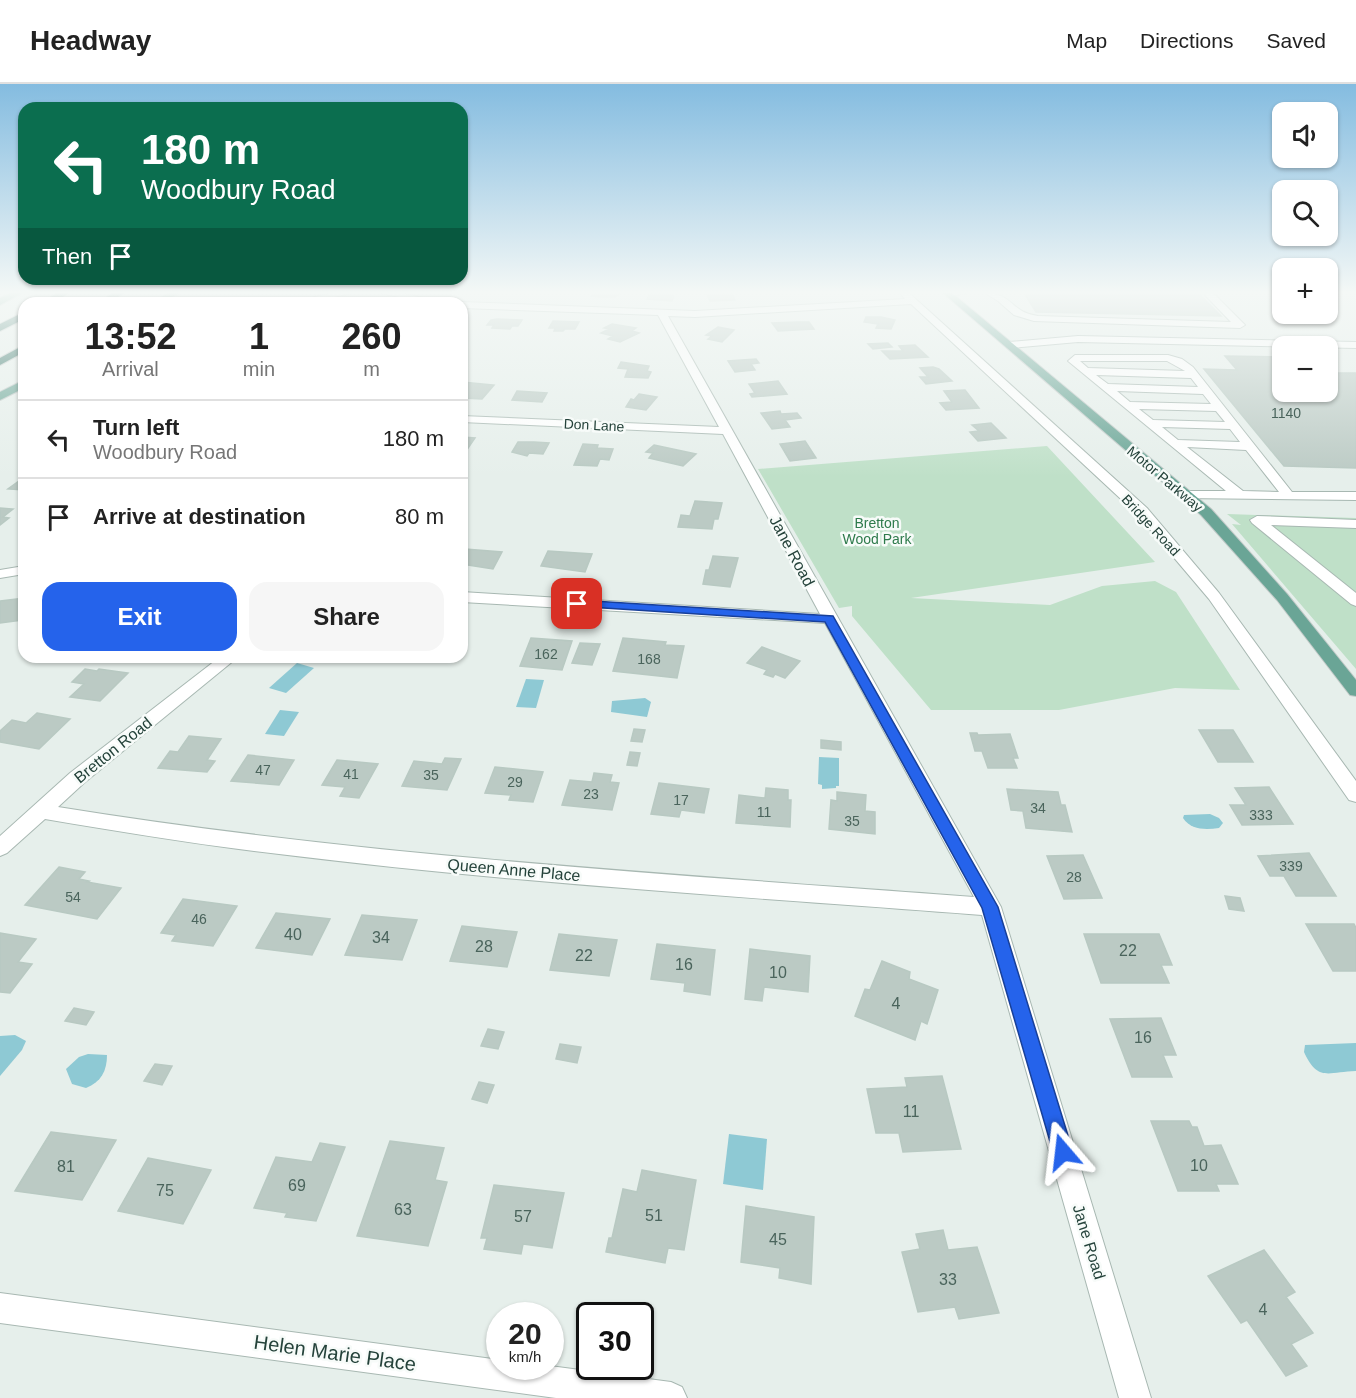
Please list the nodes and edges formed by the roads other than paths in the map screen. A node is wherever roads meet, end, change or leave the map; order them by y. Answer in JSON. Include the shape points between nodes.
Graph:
{"nodes":[{"id":1,"x":13,"y":354,"type":"edge"},
{"id":2,"x":684,"y":354,"type":"edge"},
{"id":3,"x":971,"y":354,"type":"edge"},
{"id":4,"x":1020,"y":354,"type":"edge"},
{"id":5,"x":1106,"y":354,"type":"edge"},
{"id":6,"x":1109,"y":357,"type":"junction"},
{"id":7,"x":0,"y":362,"type":"edge"},
{"id":8,"x":1085,"y":371,"type":"junction"},
{"id":9,"x":1194,"y":375,"type":"junction"},
{"id":10,"x":18,"y":386,"type":"edge"},
{"id":11,"x":1105,"y":387,"type":"junction"},
{"id":12,"x":1206,"y":391,"type":"junction"},
{"id":13,"x":0,"y":397,"type":"edge"},
{"id":14,"x":1127,"y":405,"type":"junction"},
{"id":15,"x":1220,"y":408,"type":"junction"},
{"id":16,"x":468,"y":419,"type":"edge"},
{"id":17,"x":1150,"y":423,"type":"junction"},
{"id":18,"x":1234,"y":426,"type":"junction"},
{"id":19,"x":726,"y":431,"type":"junction"},
{"id":20,"x":1174,"y":443,"type":"junction"},
{"id":21,"x":1249,"y":446,"type":"junction"},
{"id":22,"x":1185,"y":495,"type":"junction"},
{"id":23,"x":1239,"y":495,"type":"junction"},
{"id":24,"x":1288,"y":495,"type":"junction"},
{"id":25,"x":1356,"y":496,"type":"edge"},
{"id":26,"x":1356,"y":524,"type":"edge"},
{"id":27,"x":18,"y":571,"type":"edge"},
{"id":28,"x":0,"y":574,"type":"edge"},
{"id":29,"x":468,"y":597,"type":"edge"},
{"id":30,"x":1356,"y":601,"type":"edge"},
{"id":31,"x":829,"y":619,"type":"junction"},
{"id":32,"x":222,"y":663,"type":"edge"},
{"id":33,"x":1356,"y":691,"type":"edge"},
{"id":34,"x":1356,"y":795,"type":"edge"},
{"id":35,"x":41,"y":811,"type":"junction"},
{"id":36,"x":0,"y":848,"type":"edge"},
{"id":37,"x":990,"y":907,"type":"junction"},
{"id":38,"x":0,"y":1308,"type":"edge"},
{"id":39,"x":671,"y":1398,"type":"edge"},
{"id":40,"x":1136,"y":1398,"type":"edge"}],
"edges":[{"from":1,"to":7,"type":"highway"},
{"from":2,"to":19,"type":"street","name":"Jane Road"},
{"from":3,"to":34,"type":"street","name":"Bridge Road","via":[[1142,511],[1214,596]]},
{"from":4,"to":22,"type":"main road","name":"Motor Parkway"},
{"from":5,"to":6,"type":"street"},
{"from":6,"to":8,"type":"street","via":[[1075,358],[1073,361]]},
{"from":6,"to":9,"type":"street","via":[[1178,360]]},
{"from":8,"to":9,"type":"street"},
{"from":8,"to":11,"type":"street"},
{"from":9,"to":12,"type":"street"},
{"from":10,"to":13,"type":"main road"},
{"from":11,"to":12,"type":"street"},
{"from":11,"to":14,"type":"street"},
{"from":12,"to":15,"type":"street"},
{"from":14,"to":15,"type":"street"},
{"from":14,"to":17,"type":"street"},
{"from":15,"to":18,"type":"street"},
{"from":16,"to":19,"type":"street","name":"Don Lane"},
{"from":17,"to":18,"type":"street"},
{"from":17,"to":20,"type":"street"},
{"from":18,"to":21,"type":"street"},
{"from":19,"to":31,"type":"street","name":"Jane Road"},
{"from":20,"to":21,"type":"street"},
{"from":20,"to":23,"type":"street"},
{"from":21,"to":24,"type":"street"},
{"from":22,"to":23,"type":"street"},
{"from":22,"to":33,"type":"main road","name":"Motor Parkway","via":[[1206,512],[1282,597]]},
{"from":23,"to":24,"type":"street"},
{"from":24,"to":25,"type":"street"},
{"from":26,"to":30,"type":"street","via":[[1257,520]]},
{"from":27,"to":28,"type":"street"},
{"from":29,"to":31,"type":"street"},
{"from":31,"to":37,"type":"street","name":"Jane Road"},
{"from":32,"to":35,"type":"street","name":"Bretton Road"},
{"from":35,"to":36,"type":"street","name":"Bretton Road"},
{"from":35,"to":37,"type":"street","name":"Queen Anne Place","via":[[244,844],[453,865]]},
{"from":37,"to":40,"type":"street","name":"Jane Road"},
{"from":38,"to":39,"type":"street","name":"Helen Marie Place"}]}
